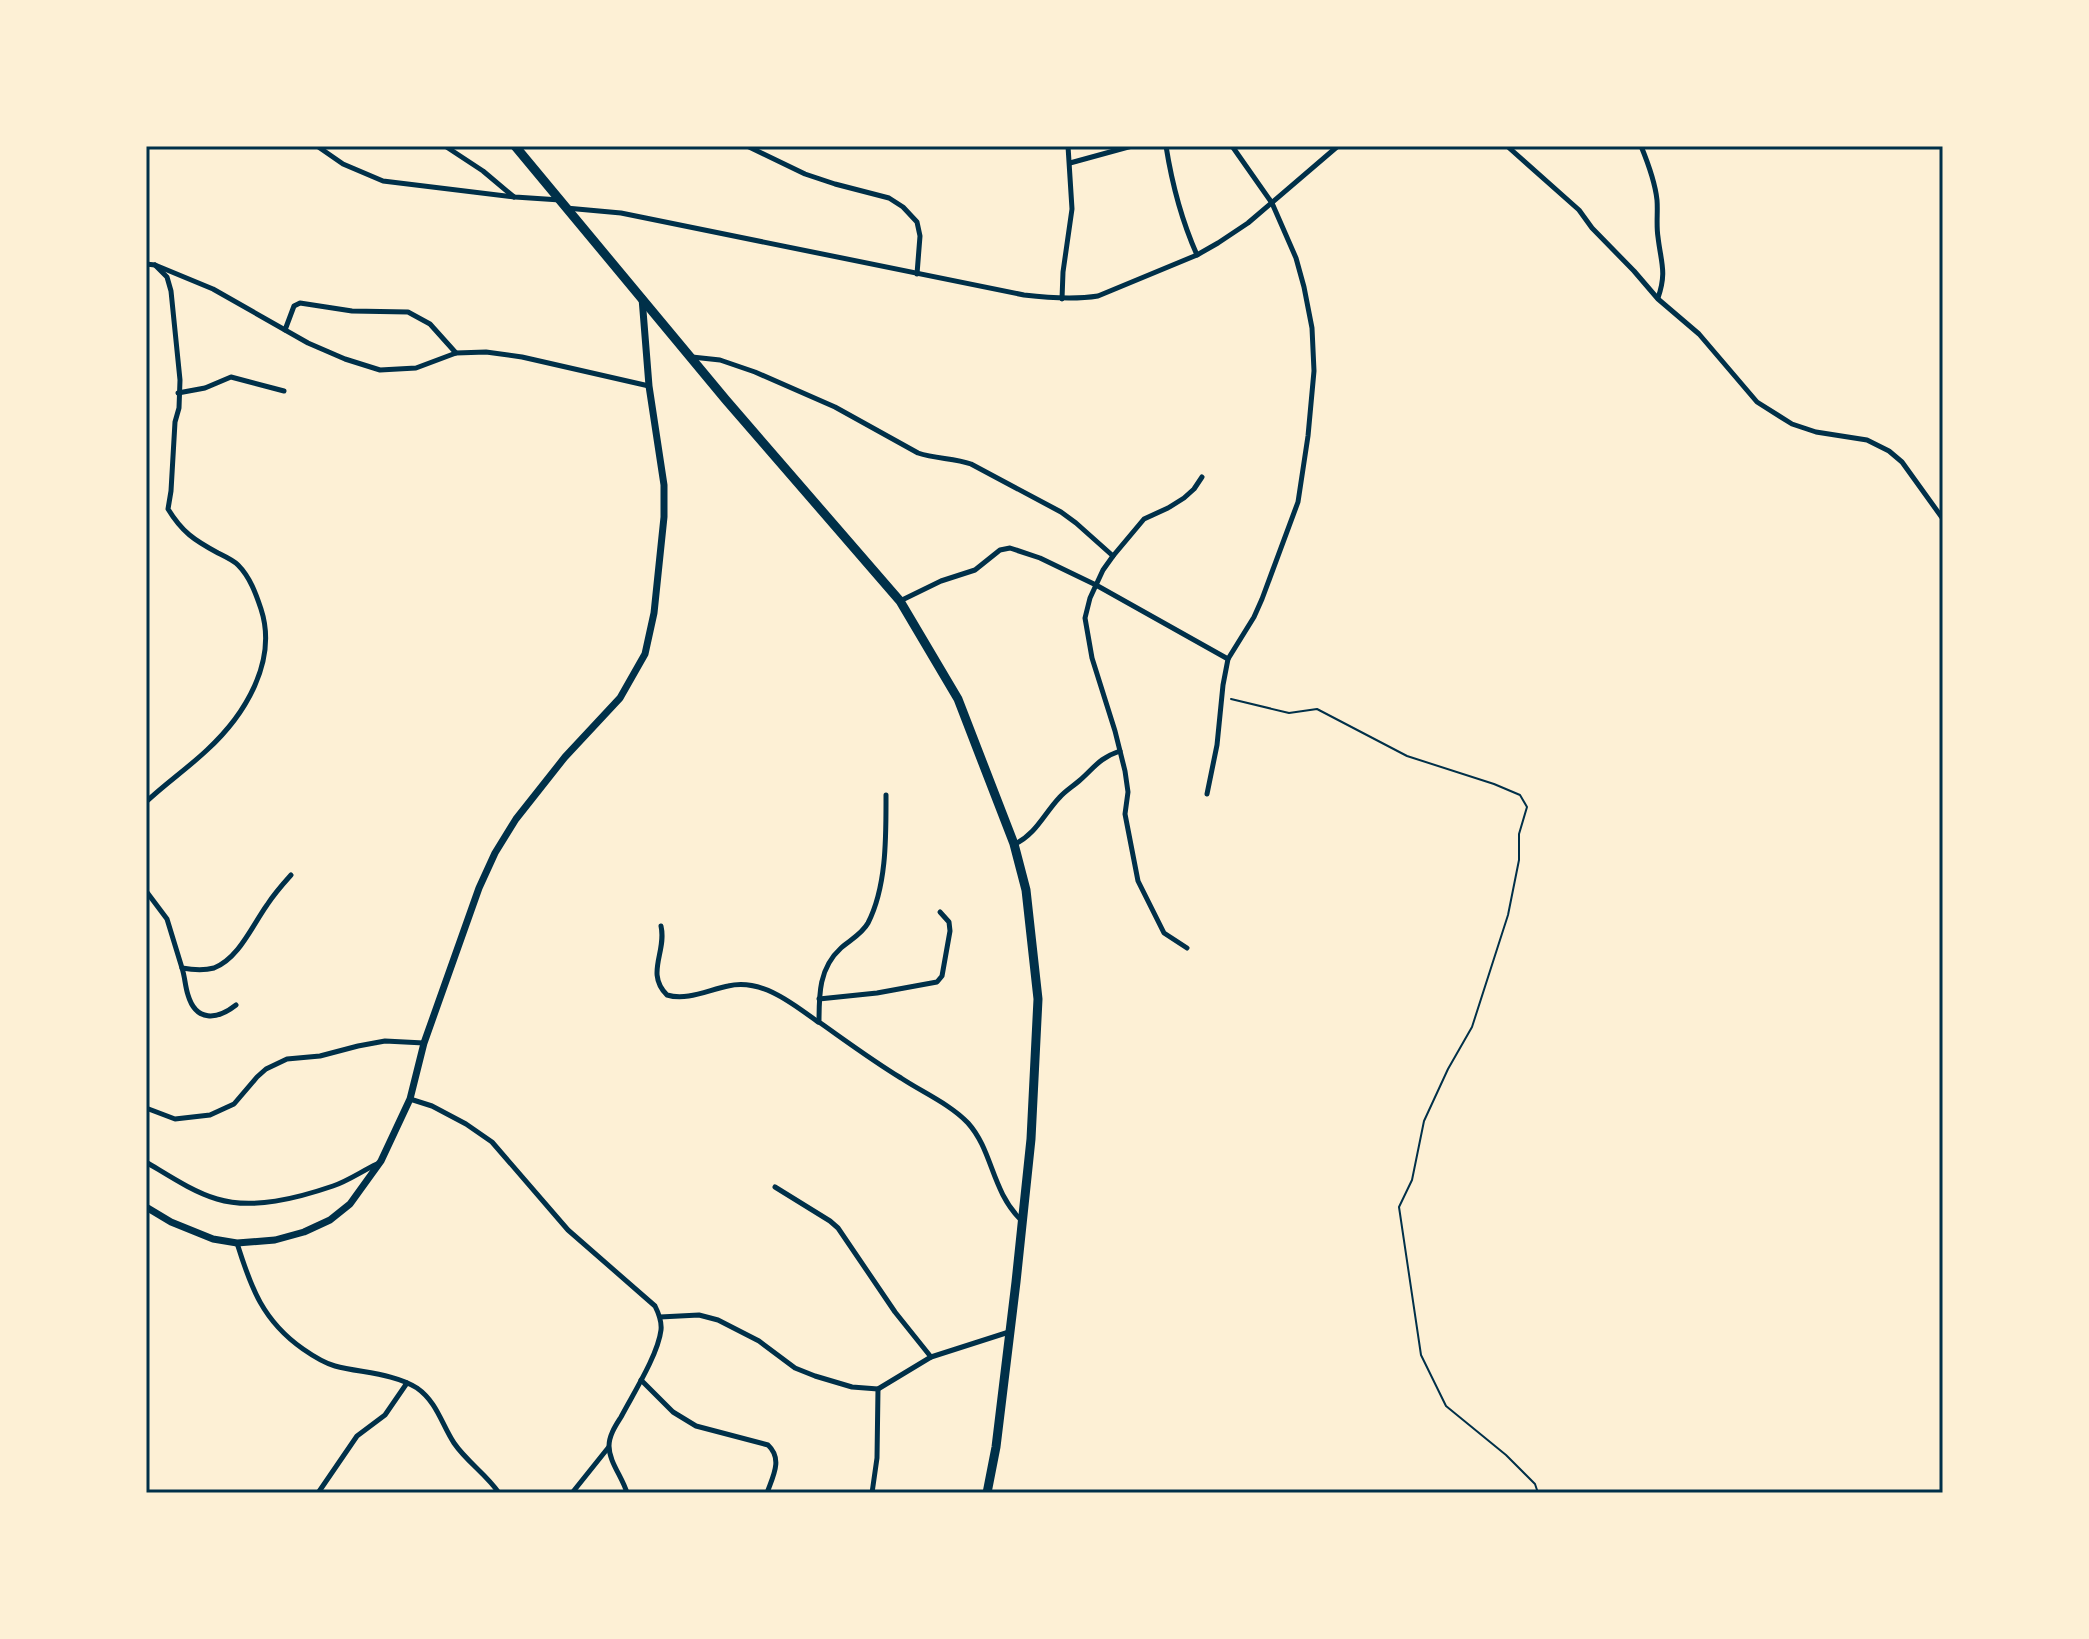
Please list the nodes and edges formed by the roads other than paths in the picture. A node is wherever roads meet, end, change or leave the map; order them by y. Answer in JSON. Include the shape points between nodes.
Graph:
{"nodes":[{"id":1,"x":317,"y":146,"type":"edge"},
{"id":2,"x":445,"y":146,"type":"edge"},
{"id":3,"x":515,"y":146,"type":"edge"},
{"id":4,"x":747,"y":146,"type":"edge"},
{"id":5,"x":1068,"y":146,"type":"edge"},
{"id":6,"x":1132,"y":146,"type":"edge"},
{"id":7,"x":1166,"y":146,"type":"edge"},
{"id":8,"x":1232,"y":146,"type":"edge"},
{"id":9,"x":1338,"y":146,"type":"edge"},
{"id":10,"x":1507,"y":146,"type":"edge"},
{"id":11,"x":1641,"y":146,"type":"edge"},
{"id":12,"x":1070,"y":163,"type":"junction"},
{"id":13,"x":515,"y":197,"type":"junction"},
{"id":14,"x":1272,"y":203,"type":"junction"},
{"id":15,"x":564,"y":204,"type":"junction"},
{"id":16,"x":1197,"y":255,"type":"junction"},
{"id":17,"x":146,"y":264,"type":"edge"},
{"id":18,"x":155,"y":265,"type":"junction"},
{"id":19,"x":917,"y":274,"type":"junction"},
{"id":20,"x":642,"y":296,"type":"junction"},
{"id":21,"x":1062,"y":299,"type":"junction"},
{"id":22,"x":1658,"y":299,"type":"junction"},
{"id":23,"x":285,"y":330,"type":"junction"},
{"id":24,"x":456,"y":353,"type":"junction"},
{"id":25,"x":692,"y":357,"type":"junction"},
{"id":26,"x":649,"y":386,"type":"junction"},
{"id":27,"x":284,"y":391,"type":"dead end"},
{"id":28,"x":178,"y":393,"type":"junction"},
{"id":29,"x":1202,"y":477,"type":"dead end"},
{"id":30,"x":1943,"y":519,"type":"edge"},
{"id":31,"x":1113,"y":556,"type":"junction"},
{"id":32,"x":1096,"y":585,"type":"junction"},
{"id":33,"x":900,"y":601,"type":"junction"},
{"id":34,"x":1228,"y":659,"type":"junction"},
{"id":35,"x":1120,"y":751,"type":"junction"},
{"id":36,"x":1207,"y":794,"type":"dead end"},
{"id":37,"x":886,"y":795,"type":"dead end"},
{"id":38,"x":146,"y":802,"type":"edge"},
{"id":39,"x":1014,"y":844,"type":"junction"},
{"id":40,"x":291,"y":875,"type":"dead end"},
{"id":41,"x":146,"y":891,"type":"edge"},
{"id":42,"x":940,"y":912,"type":"dead end"},
{"id":43,"x":661,"y":926,"type":"dead end"},
{"id":44,"x":1187,"y":948,"type":"dead end"},
{"id":45,"x":182,"y":968,"type":"junction"},
{"id":46,"x":819,"y":999,"type":"junction"},
{"id":47,"x":236,"y":1005,"type":"dead end"},
{"id":48,"x":819,"y":1022,"type":"junction"},
{"id":49,"x":424,"y":1043,"type":"junction"},
{"id":50,"x":410,"y":1099,"type":"junction"},
{"id":51,"x":146,"y":1108,"type":"edge"},
{"id":52,"x":381,"y":1161,"type":"junction"},
{"id":53,"x":146,"y":1162,"type":"edge"},
{"id":54,"x":775,"y":1187,"type":"dead end"},
{"id":55,"x":146,"y":1207,"type":"edge"},
{"id":56,"x":1022,"y":1221,"type":"junction"},
{"id":57,"x":237,"y":1243,"type":"junction"},
{"id":58,"x":660,"y":1317,"type":"junction"},
{"id":59,"x":1010,"y":1331,"type":"junction"},
{"id":60,"x":931,"y":1357,"type":"junction"},
{"id":61,"x":641,"y":1380,"type":"junction"},
{"id":62,"x":407,"y":1383,"type":"junction"},
{"id":63,"x":878,"y":1389,"type":"junction"},
{"id":64,"x":609,"y":1447,"type":"junction"},
{"id":65,"x":318,"y":1493,"type":"edge"},
{"id":66,"x":499,"y":1493,"type":"edge"},
{"id":67,"x":572,"y":1493,"type":"edge"},
{"id":68,"x":627,"y":1493,"type":"edge"},
{"id":69,"x":767,"y":1493,"type":"edge"},
{"id":70,"x":872,"y":1493,"type":"edge"},
{"id":71,"x":987,"y":1493,"type":"edge"}],
"edges":[{"from":1,"to":13,"type":"street","via":[[383,181]]},
{"from":2,"to":13,"type":"street"},
{"from":3,"to":15,"type":"highway"},
{"from":4,"to":19,"type":"street","via":[[805,174],[889,198],[903,207],[917,222],[920,236]]},
{"from":5,"to":12,"type":"street"},
{"from":6,"to":12,"type":"street"},
{"from":7,"to":16,"type":"street","via":[[1172,184]]},
{"from":8,"to":14,"type":"street"},
{"from":9,"to":14,"type":"street"},
{"from":10,"to":22,"type":"street","via":[[1579,210]]},
{"from":11,"to":22,"type":"street","via":[[1657,199],[1663,263]]},
{"from":12,"to":21,"type":"street","via":[[1072,209]]},
{"from":13,"to":15,"type":"street"},
{"from":14,"to":16,"type":"street"},
{"from":14,"to":34,"type":"street","via":[[1296,258],[1312,328],[1308,436],[1298,502],[1254,617]]},
{"from":15,"to":19,"type":"street"},
{"from":15,"to":20,"type":"highway"},
{"from":16,"to":21,"type":"street","via":[[1098,296]]},
{"from":17,"to":18,"type":"street"},
{"from":18,"to":23,"type":"street","via":[[213,289]]},
{"from":18,"to":28,"type":"street","via":[[171,291]]},
{"from":19,"to":21,"type":"street"},
{"from":20,"to":25,"type":"highway"},
{"from":20,"to":26,"type":"street"},
{"from":22,"to":30,"type":"street","via":[[1699,334],[1757,402],[1792,424],[1867,440],[1889,451]]},
{"from":23,"to":24,"type":"street","via":[[380,370],[416,368]]},
{"from":23,"to":24,"type":"street","via":[[300,303],[400,311],[430,324]]},
{"from":24,"to":26,"type":"street","via":[[522,357]]},
{"from":25,"to":31,"type":"street","via":[[744,367],[835,407],[918,453],[971,464],[1061,512]]},
{"from":25,"to":33,"type":"highway"},
{"from":26,"to":49,"type":"street","via":[[664,517],[645,654],[620,698],[565,757],[495,853]]},
{"from":27,"to":28,"type":"street","via":[[231,377]]},
{"from":28,"to":38,"type":"street","via":[[168,509],[190,537],[237,564],[248,578],[266,626],[266,650],[257,682],[231,724]]},
{"from":29,"to":31,"type":"street","via":[[1184,498],[1147,517]]},
{"from":31,"to":32,"type":"street"},
{"from":32,"to":33,"type":"street","via":[[1010,548],[975,570]]},
{"from":32,"to":34,"type":"street"},
{"from":32,"to":35,"type":"street","via":[[1086,608],[1086,630]]},
{"from":33,"to":39,"type":"highway","via":[[958,699]]},
{"from":34,"to":36,"type":"street"},
{"from":35,"to":39,"type":"street","via":[[1096,763],[1061,795],[1035,830]]},
{"from":35,"to":44,"type":"street","via":[[1138,881],[1164,933]]},
{"from":37,"to":46,"type":"street","via":[[876,900],[859,935],[830,960]]},
{"from":39,"to":56,"type":"highway","via":[[1026,890],[1038,999]]},
{"from":40,"to":45,"type":"street","via":[[228,959],[199,971]]},
{"from":41,"to":45,"type":"street","via":[[167,919]]},
{"from":42,"to":46,"type":"street","via":[[950,931],[937,982]]},
{"from":43,"to":48,"type":"street","via":[[656,973],[667,995],[745,983],[781,997]]},
{"from":45,"to":47,"type":"street","via":[[195,1010],[213,1017]]},
{"from":46,"to":48,"type":"street"},
{"from":48,"to":56,"type":"street","via":[[968,1124],[1005,1201]]},
{"from":49,"to":50,"type":"street"},
{"from":49,"to":51,"type":"street","via":[[385,1041],[287,1059],[266,1069],[234,1104],[210,1115],[175,1119]]},
{"from":50,"to":52,"type":"street"},
{"from":50,"to":58,"type":"street","via":[[432,1106],[492,1142],[568,1230],[655,1306]]},
{"from":52,"to":53,"type":"street","via":[[333,1186],[283,1199],[236,1203],[204,1195]]},
{"from":52,"to":57,"type":"street","via":[[350,1204],[330,1220],[275,1240]]},
{"from":54,"to":60,"type":"street","via":[[838,1228]]},
{"from":55,"to":57,"type":"street","via":[[194,1233]]},
{"from":56,"to":59,"type":"highway"},
{"from":57,"to":62,"type":"street","via":[[261,1305],[291,1340],[334,1365]]},
{"from":58,"to":61,"type":"street","via":[[658,1343]]},
{"from":58,"to":63,"type":"street","via":[[699,1315],[718,1320],[795,1368],[852,1387]]},
{"from":59,"to":60,"type":"street"},
{"from":59,"to":71,"type":"highway"},
{"from":60,"to":63,"type":"street"},
{"from":61,"to":64,"type":"street"},
{"from":61,"to":69,"type":"street","via":[[673,1412],[696,1426],[775,1451]]},
{"from":62,"to":65,"type":"street","via":[[385,1415],[357,1436]]},
{"from":62,"to":66,"type":"street","via":[[428,1398],[455,1444]]},
{"from":63,"to":70,"type":"street"},
{"from":64,"to":67,"type":"street"},
{"from":64,"to":68,"type":"street"}]}
